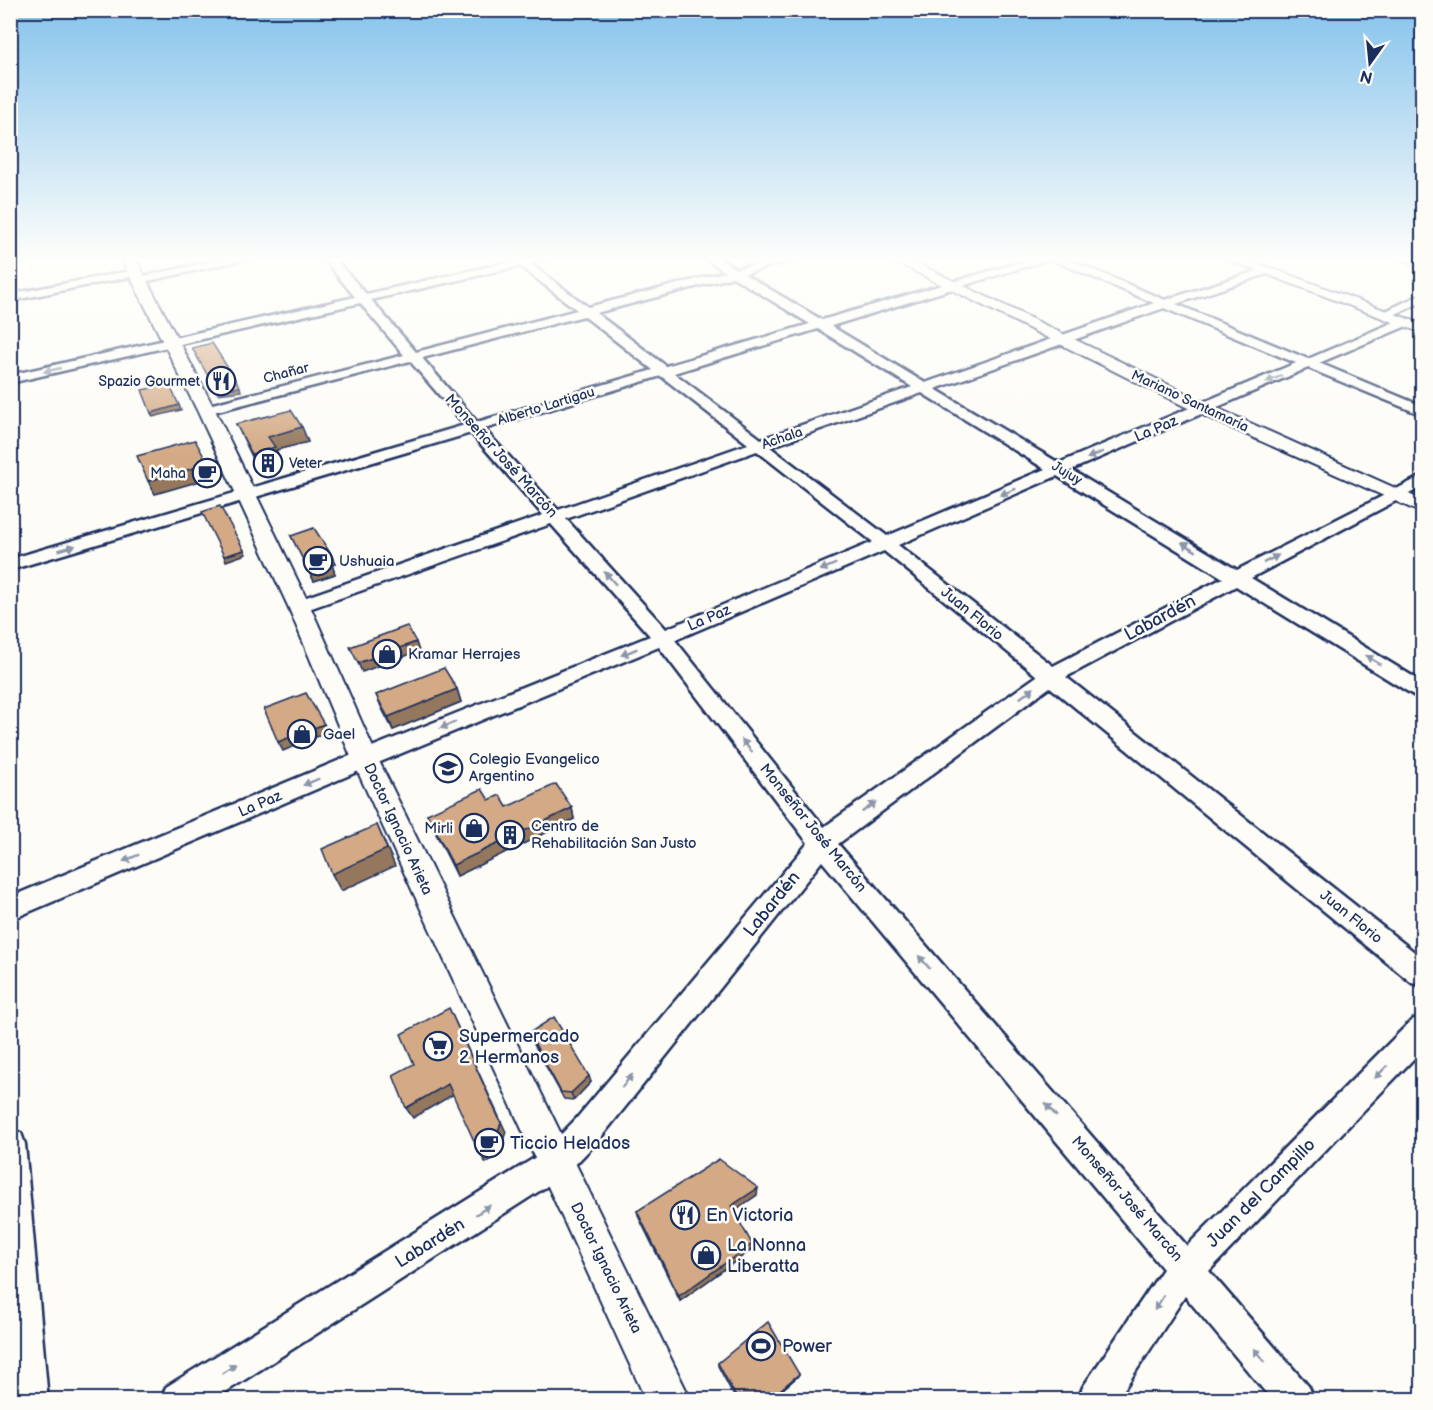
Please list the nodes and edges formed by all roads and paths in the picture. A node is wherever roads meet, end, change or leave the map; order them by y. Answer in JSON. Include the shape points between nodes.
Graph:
{"nodes":[{"id":1,"x":161,"y":324,"type":"edge"},
{"id":2,"x":255,"y":324,"type":"edge"},
{"id":3,"x":384,"y":324,"type":"edge"},
{"id":4,"x":534,"y":324,"type":"edge"},
{"id":5,"x":600,"y":324,"type":"edge"},
{"id":6,"x":821,"y":324,"type":"joint"},
{"id":7,"x":1030,"y":324,"type":"edge"},
{"id":8,"x":1108,"y":324,"type":"edge"},
{"id":9,"x":1212,"y":324,"type":"edge"},
{"id":10,"x":1401,"y":324,"type":"edge"},
{"id":11,"x":1063,"y":340,"type":"junction"},
{"id":12,"x":171,"y":343,"type":"junction"},
{"id":13,"x":412,"y":356,"type":"junction"},
{"id":14,"x":1308,"y":364,"type":"junction"},
{"id":15,"x":662,"y":371,"type":"junction"},
{"id":16,"x":10,"y":379,"type":"edge"},
{"id":17,"x":927,"y":388,"type":"junction"},
{"id":18,"x":1204,"y":409,"type":"junction"},
{"id":19,"x":206,"y":410,"type":"junction"},
{"id":20,"x":1422,"y":411,"type":"edge"},
{"id":21,"x":474,"y":427,"type":"junction"},
{"id":22,"x":758,"y":446,"type":"junction"},
{"id":23,"x":1062,"y":469,"type":"junction"},
{"id":24,"x":1422,"y":481,"type":"edge"},
{"id":25,"x":1396,"y":495,"type":"junction"},
{"id":26,"x":246,"y":496,"type":"junction"},
{"id":27,"x":1422,"y":507,"type":"edge"},
{"id":28,"x":555,"y":517,"type":"junction"},
{"id":29,"x":884,"y":542,"type":"junction"},
{"id":30,"x":10,"y":565,"type":"edge"},
{"id":31,"x":1237,"y":576,"type":"junction"},
{"id":32,"x":299,"y":606,"type":"junction"},
{"id":33,"x":663,"y":638,"type":"junction"},
{"id":34,"x":1049,"y":677,"type":"junction"},
{"id":35,"x":1422,"y":691,"type":"edge"},
{"id":36,"x":365,"y":759,"type":"junction"},
{"id":37,"x":822,"y":843,"type":"junction"},
{"id":38,"x":10,"y":909,"type":"edge"},
{"id":39,"x":1422,"y":974,"type":"edge"},
{"id":40,"x":1422,"y":1030,"type":"edge"},
{"id":41,"x":10,"y":1144,"type":"edge"},
{"id":42,"x":555,"y":1163,"type":"junction"},
{"id":43,"x":1186,"y":1269,"type":"junction"},
{"id":44,"x":30,"y":1400,"type":"edge"},
{"id":45,"x":179,"y":1400,"type":"edge"},
{"id":46,"x":669,"y":1400,"type":"edge"},
{"id":47,"x":1096,"y":1400,"type":"edge"},
{"id":48,"x":1296,"y":1400,"type":"edge"}],
"edges":[{"from":1,"to":12,"type":"street","name":"Doctor Ignacio Arieta"},
{"from":2,"to":12,"type":"street"},
{"from":3,"to":13,"type":"street","name":"Monseñor José Marcón"},
{"from":4,"to":13,"type":"street","name":"Chañar"},
{"from":5,"to":15,"type":"street","name":"Juan Florio"},
{"from":6,"to":15,"type":"street","name":"Alberto Lartigau"},
{"from":6,"to":17,"type":"street","name":"Jujuy"},
{"from":7,"to":11,"type":"street","name":"Mariano Santamaría"},
{"from":8,"to":11,"type":"street","name":"Achala"},
{"from":9,"to":14,"type":"street"},
{"from":10,"to":14,"type":"street","name":"La Paz"},
{"from":11,"to":17,"type":"street","name":"Achala"},
{"from":11,"to":18,"type":"street","name":"Mariano Santamaría"},
{"from":12,"to":16,"type":"street","one_way":true},
{"from":12,"to":19,"type":"street","name":"Doctor Ignacio Arieta"},
{"from":13,"to":19,"type":"street","name":"Chañar"},
{"from":13,"to":21,"type":"street","name":"Monseñor José Marcón"},
{"from":14,"to":18,"type":"street","name":"La Paz","one_way":true},
{"from":14,"to":20,"type":"street"},
{"from":15,"to":21,"type":"street","name":"Alberto Lartigau"},
{"from":15,"to":22,"type":"street","name":"Juan Florio"},
{"from":17,"to":22,"type":"street","name":"Achala"},
{"from":17,"to":23,"type":"street","name":"Jujuy"},
{"from":18,"to":23,"type":"street","name":"La Paz","one_way":true},
{"from":18,"to":25,"type":"street","name":"Mariano Santamaría"},
{"from":19,"to":26,"type":"street","name":"Doctor Ignacio Arieta"},
{"from":21,"to":26,"type":"street","name":"Alberto Lartigau"},
{"from":21,"to":28,"type":"street","name":"Monseñor José Marcón"},
{"from":22,"to":28,"type":"street","name":"Achala"},
{"from":22,"to":29,"type":"street","name":"Juan Florio"},
{"from":23,"to":29,"type":"street","name":"La Paz","one_way":true},
{"from":31,"to":23,"type":"street","name":"Jujuy","one_way":true},
{"from":24,"to":25,"type":"street","name":"Labardén"},
{"from":25,"to":27,"type":"street","name":"Mariano Santamaría"},
{"from":31,"to":25,"type":"street","name":"Labardén","one_way":true},
{"from":30,"to":26,"type":"street","name":"Alberto Lartigau","one_way":true},
{"from":26,"to":32,"type":"street","name":"Doctor Ignacio Arieta"},
{"from":28,"to":32,"type":"street","name":"Achala"},
{"from":33,"to":28,"type":"street","name":"Monseñor José Marcón","one_way":true},
{"from":29,"to":33,"type":"street","name":"La Paz","one_way":true},
{"from":29,"to":34,"type":"street","name":"Juan Florio"},
{"from":31,"to":34,"type":"street","name":"Labardén"},
{"from":35,"to":31,"type":"street","name":"Jujuy","one_way":true},
{"from":32,"to":36,"type":"street","name":"Doctor Ignacio Arieta"},
{"from":33,"to":36,"type":"street","name":"La Paz","one_way":true},
{"from":37,"to":33,"type":"street","name":"Monseñor José Marcón","one_way":true},
{"from":37,"to":34,"type":"street","name":"Labardén","one_way":true},
{"from":34,"to":39,"type":"street","name":"Juan Florio"},
{"from":36,"to":38,"type":"street","name":"La Paz","one_way":true},
{"from":36,"to":42,"type":"street","name":"Doctor Ignacio Arieta"},
{"from":42,"to":37,"type":"street","name":"Labardén","one_way":true,"via":[[587,1130]]},
{"from":43,"to":37,"type":"street","name":"Monseñor José Marcón","one_way":true},
{"from":40,"to":43,"type":"street","name":"Juan del Campillo","one_way":true},
{"from":41,"to":44,"type":"street"},
{"from":45,"to":42,"type":"street","name":"Labardén","one_way":true},
{"from":42,"to":46,"type":"street","name":"Doctor Ignacio Arieta"},
{"from":43,"to":47,"type":"street","name":"Juan del Campillo","one_way":true,"via":[[1168,1289]]},
{"from":48,"to":43,"type":"street","name":"Monseñor José Marcón","one_way":true}]}
